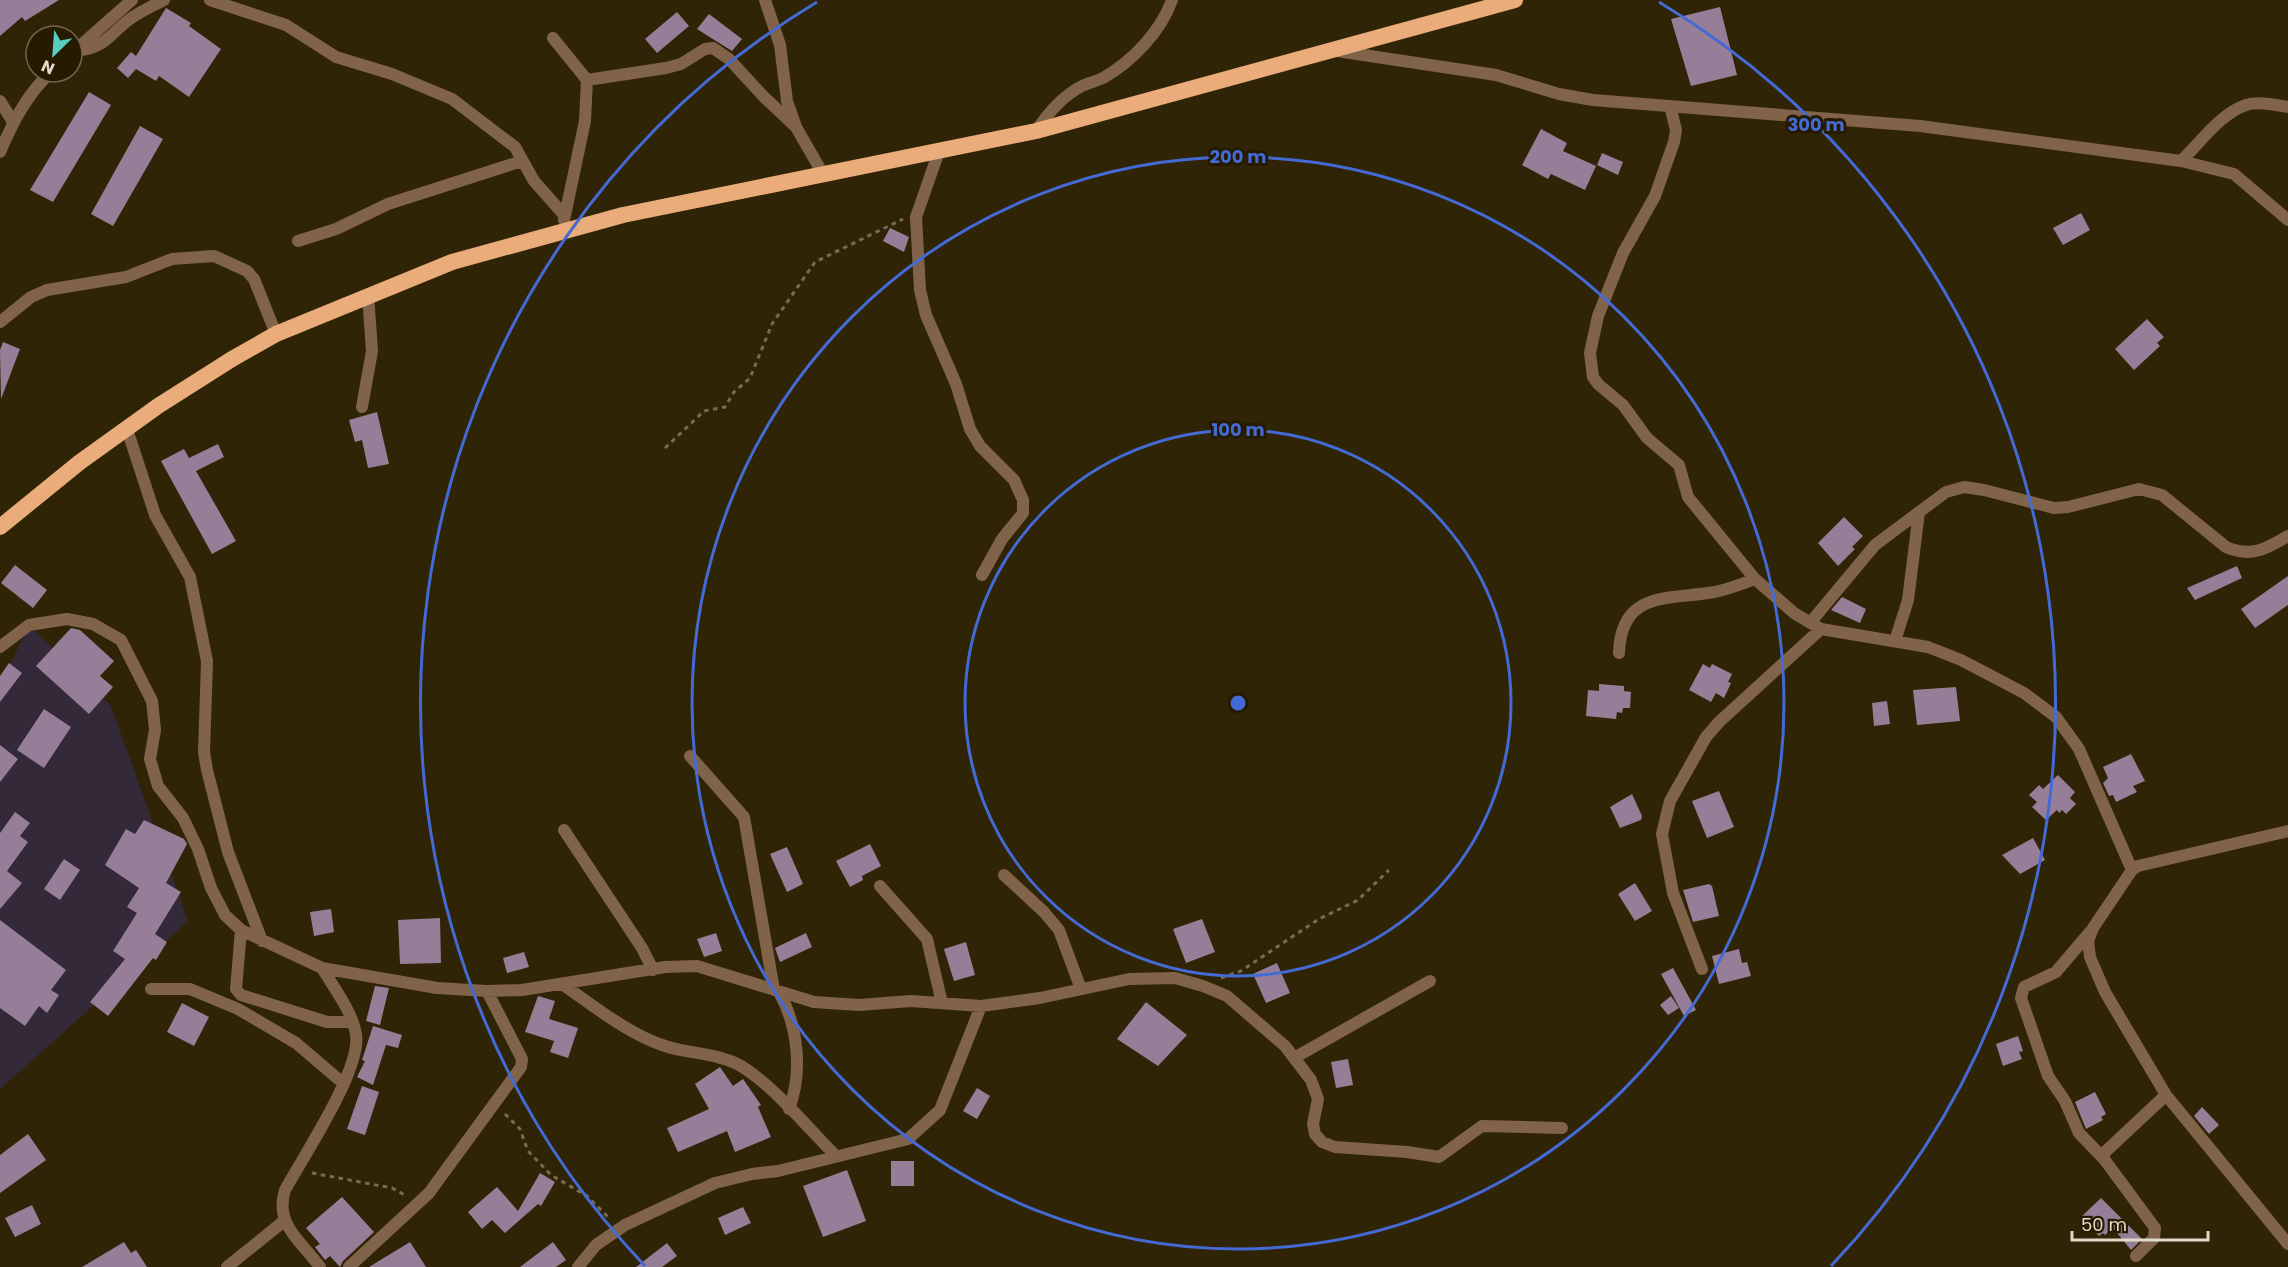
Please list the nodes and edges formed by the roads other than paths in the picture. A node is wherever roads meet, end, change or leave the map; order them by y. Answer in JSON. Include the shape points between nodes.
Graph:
{"nodes":[{"id":1,"x":132,"y":0,"type":"edge"},
{"id":2,"x":164,"y":0,"type":"edge"},
{"id":3,"x":210,"y":0,"type":"edge"},
{"id":4,"x":765,"y":0,"type":"edge"},
{"id":5,"x":1172,"y":0,"type":"edge"},
{"id":6,"x":1515,"y":0,"type":"edge"},
{"id":7,"x":553,"y":38,"type":"dead end"},
{"id":8,"x":84,"y":42,"type":"edge"},
{"id":9,"x":84,"y":50,"type":"edge"},
{"id":10,"x":1330,"y":50,"type":"junction"},
{"id":11,"x":587,"y":80,"type":"junction"},
{"id":12,"x":38,"y":84,"type":"edge"},
{"id":13,"x":1,"y":106,"type":"edge"},
{"id":14,"x":1670,"y":106,"type":"junction"},
{"id":15,"x":2288,"y":107,"type":"edge"},
{"id":16,"x":13,"y":122,"type":"junction"},
{"id":17,"x":796,"y":127,"type":"junction"},
{"id":18,"x":1036,"y":131,"type":"junction"},
{"id":19,"x":939,"y":150,"type":"junction"},
{"id":20,"x":0,"y":152,"type":"edge"},
{"id":21,"x":522,"y":161,"type":"junction"},
{"id":22,"x":2181,"y":161,"type":"junction"},
{"id":23,"x":823,"y":174,"type":"junction"},
{"id":24,"x":2288,"y":220,"type":"edge"},
{"id":25,"x":564,"y":223,"type":"junction"},
{"id":26,"x":298,"y":241,"type":"dead end"},
{"id":27,"x":368,"y":295,"type":"junction"},
{"id":28,"x":0,"y":322,"type":"edge"},
{"id":29,"x":276,"y":334,"type":"junction"},
{"id":30,"x":362,"y":407,"type":"dead end"},
{"id":31,"x":127,"y":429,"type":"junction"},
{"id":32,"x":1918,"y":512,"type":"junction"},
{"id":33,"x":0,"y":527,"type":"edge"},
{"id":34,"x":2288,"y":536,"type":"edge"},
{"id":35,"x":982,"y":575,"type":"dead end"},
{"id":36,"x":1755,"y":579,"type":"junction"},
{"id":37,"x":1816,"y":626,"type":"junction"},
{"id":38,"x":1895,"y":641,"type":"junction"},
{"id":39,"x":0,"y":647,"type":"edge"},
{"id":40,"x":1619,"y":652,"type":"dead end"},
{"id":41,"x":690,"y":756,"type":"dead end"},
{"id":42,"x":564,"y":830,"type":"dead end"},
{"id":43,"x":2288,"y":831,"type":"edge"},
{"id":44,"x":2132,"y":870,"type":"junction"},
{"id":45,"x":1004,"y":875,"type":"dead end"},
{"id":46,"x":880,"y":886,"type":"dead end"},
{"id":47,"x":2093,"y":928,"type":"junction"},
{"id":48,"x":241,"y":930,"type":"junction"},
{"id":49,"x":262,"y":941,"type":"junction"},
{"id":50,"x":322,"y":968,"type":"junction"},
{"id":51,"x":1702,"y":969,"type":"dead end"},
{"id":52,"x":653,"y":970,"type":"junction"},
{"id":53,"x":1430,"y":981,"type":"dead end"},
{"id":54,"x":562,"y":984,"type":"junction"},
{"id":55,"x":151,"y":989,"type":"dead end"},
{"id":56,"x":1082,"y":989,"type":"junction"},
{"id":57,"x":487,"y":991,"type":"junction"},
{"id":58,"x":777,"y":991,"type":"junction"},
{"id":59,"x":942,"y":1003,"type":"junction"},
{"id":60,"x":981,"y":1006,"type":"junction"},
{"id":61,"x":352,"y":1022,"type":"junction"},
{"id":62,"x":1294,"y":1058,"type":"junction"},
{"id":63,"x":344,"y":1084,"type":"junction"},
{"id":64,"x":2166,"y":1095,"type":"junction"},
{"id":65,"x":789,"y":1109,"type":"junction"},
{"id":66,"x":1562,"y":1128,"type":"dead end"},
{"id":67,"x":835,"y":1155,"type":"junction"},
{"id":68,"x":2104,"y":1159,"type":"junction"},
{"id":69,"x":284,"y":1221,"type":"junction"},
{"id":70,"x":2288,"y":1244,"type":"edge"},
{"id":71,"x":2136,"y":1256,"type":"dead end"},
{"id":72,"x":227,"y":1267,"type":"edge"},
{"id":73,"x":320,"y":1267,"type":"edge"},
{"id":74,"x":349,"y":1267,"type":"edge"},
{"id":75,"x":579,"y":1267,"type":"edge"}],
"edges":[{"from":1,"to":8,"type":"street"},
{"from":2,"to":9,"type":"street","via":[[129,20],[100,46]]},
{"from":3,"to":21,"type":"street","via":[[286,25],[336,57],[392,74],[452,99],[505,138]]},
{"from":4,"to":17,"type":"street","via":[[780,45],[787,101]]},
{"from":5,"to":18,"type":"street","via":[[1159,28],[1134,54],[1104,78],[1064,98]]},
{"from":6,"to":10,"type":"highway"},
{"from":7,"to":11,"type":"street"},
{"from":10,"to":14,"type":"street","via":[[1496,75],[1593,100]]},
{"from":10,"to":18,"type":"highway"},
{"from":11,"to":17,"type":"street","via":[[666,68],[713,48],[729,59]]},
{"from":11,"to":25,"type":"street","via":[[585,121]]},
{"from":12,"to":16,"type":"street"},
{"from":13,"to":16,"type":"street"},
{"from":14,"to":22,"type":"street","via":[[1920,126]]},
{"from":14,"to":36,"type":"street","via":[[1676,130],[1674,142],[1655,196],[1607,289],[1594,331],[1591,367],[1598,384],[1623,405],[1647,438],[1679,465],[1688,497]]},
{"from":15,"to":22,"type":"street","via":[[2246,105],[2231,113]]},
{"from":16,"to":20,"type":"street"},
{"from":17,"to":23,"type":"street"},
{"from":18,"to":19,"type":"highway"},
{"from":19,"to":23,"type":"highway"},
{"from":19,"to":35,"type":"street","via":[[916,217],[920,290],[970,429],[980,446],[1014,480],[1023,500],[1023,513]]},
{"from":21,"to":25,"type":"street"},
{"from":21,"to":26,"type":"street","via":[[388,204],[336,229]]},
{"from":22,"to":24,"type":"street","via":[[2234,174]]},
{"from":23,"to":25,"type":"highway","via":[[624,215]]},
{"from":25,"to":27,"type":"highway"},
{"from":27,"to":29,"type":"highway"},
{"from":27,"to":30,"type":"street","via":[[372,351]]},
{"from":28,"to":29,"type":"street","via":[[31,297],[47,290],[126,277],[172,259],[214,256],[248,271]]},
{"from":29,"to":31,"type":"highway"},
{"from":31,"to":33,"type":"highway"},
{"from":31,"to":49,"type":"street","via":[[155,515],[190,577],[207,661],[207,770],[228,852]]},
{"from":32,"to":34,"type":"street","via":[[1946,492],[1964,487],[2054,508],[2139,489],[2162,495],[2236,551],[2252,554],[2266,550]]},
{"from":32,"to":37,"type":"street","via":[[1875,545]]},
{"from":32,"to":38,"type":"street","via":[[1908,600]]},
{"from":36,"to":37,"type":"street","via":[[1794,613]]},
{"from":36,"to":40,"type":"street","via":[[1713,592],[1648,602],[1631,612],[1624,623]]},
{"from":37,"to":38,"type":"street","via":[[1847,635]]},
{"from":37,"to":51,"type":"street","via":[[1706,737],[1670,801],[1662,834],[1671,881]]},
{"from":38,"to":44,"type":"street","via":[[1928,647],[1961,660],[2024,693],[2056,717],[2079,749]]},
{"from":39,"to":48,"type":"street","via":[[29,626],[67,619],[93,624],[121,640],[152,701],[155,730],[150,759],[158,786],[183,818],[225,915]]},
{"from":41,"to":58,"type":"street","via":[[744,817]]},
{"from":42,"to":52,"type":"street"},
{"from":43,"to":44,"type":"street","via":[[2143,864]]},
{"from":44,"to":47,"type":"street"},
{"from":45,"to":56,"type":"street","via":[[1059,930]]},
{"from":46,"to":59,"type":"street","via":[[927,939]]},
{"from":47,"to":64,"type":"street","via":[[2088,941],[2090,957],[2105,992]]},
{"from":47,"to":68,"type":"street","via":[[2056,972],[2024,987],[2021,998],[2048,1076],[2079,1133]]},
{"from":48,"to":49,"type":"street"},
{"from":48,"to":61,"type":"street","via":[[236,988],[241,995],[327,1022]]},
{"from":49,"to":50,"type":"street"},
{"from":50,"to":57,"type":"street","via":[[437,988]]},
{"from":50,"to":61,"type":"street"},
{"from":52,"to":54,"type":"street"},
{"from":52,"to":58,"type":"street","via":[[696,966]]},
{"from":53,"to":62,"type":"street"},
{"from":54,"to":57,"type":"street"},
{"from":54,"to":65,"type":"street","via":[[644,1037],[740,1066]]},
{"from":55,"to":63,"type":"street","via":[[190,989],[238,1009],[296,1043]]},
{"from":56,"to":60,"type":"street"},
{"from":56,"to":62,"type":"street","via":[[1149,977],[1174,978],[1203,986],[1235,1002]]},
{"from":57,"to":74,"type":"street","via":[[522,1059],[515,1077],[420,1202]]},
{"from":58,"to":59,"type":"street","via":[[814,1002]]},
{"from":58,"to":65,"type":"street","via":[[790,1012],[794,1037],[796,1090]]},
{"from":59,"to":60,"type":"street"},
{"from":60,"to":67,"type":"street","via":[[940,1110],[908,1139]]},
{"from":61,"to":63,"type":"street","via":[[357,1035]]},
{"from":62,"to":66,"type":"street","via":[[1307,1073],[1318,1099],[1315,1134],[1335,1147],[1439,1157],[1482,1126]]},
{"from":63,"to":69,"type":"street","via":[[281,1203]]},
{"from":64,"to":68,"type":"street","via":[[2107,1147]]},
{"from":64,"to":70,"type":"street"},
{"from":65,"to":67,"type":"street"},
{"from":67,"to":75,"type":"street","via":[[715,1183],[654,1209],[596,1245]]},
{"from":68,"to":71,"type":"street","via":[[2154,1228],[2154,1238]]},
{"from":69,"to":72,"type":"street"},
{"from":69,"to":73,"type":"street"}]}
